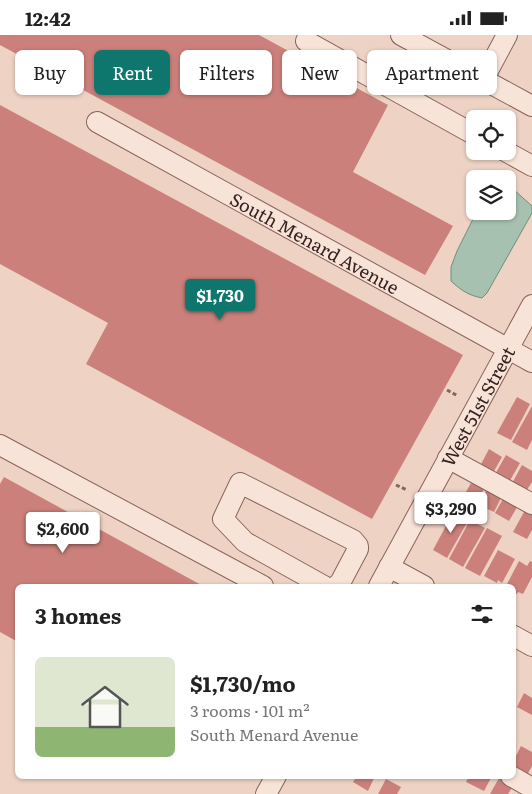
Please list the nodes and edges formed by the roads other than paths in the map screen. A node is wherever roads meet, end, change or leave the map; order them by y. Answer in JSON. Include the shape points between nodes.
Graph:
{"nodes":[{"id":1,"x":401,"y":35,"type":"edge"},
{"id":2,"x":507,"y":35,"type":"edge"},
{"id":3,"x":306,"y":41,"type":"dead end"},
{"id":4,"x":425,"y":41,"type":"edge"},
{"id":5,"x":438,"y":50,"type":"edge"},
{"id":6,"x":497,"y":54,"type":"edge"},
{"id":7,"x":497,"y":87,"type":"edge"},
{"id":8,"x":532,"y":106,"type":"edge"},
{"id":9,"x":96,"y":122,"type":"dead end"},
{"id":10,"x":466,"y":130,"type":"edge"},
{"id":11,"x":516,"y":157,"type":"edge"},
{"id":12,"x":532,"y":166,"type":"edge"},
{"id":13,"x":532,"y":305,"type":"edge"},
{"id":14,"x":508,"y":349,"type":"junction"},
{"id":15,"x":532,"y":362,"type":"edge"},
{"id":16,"x":0,"y":445,"type":"edge"},
{"id":17,"x":448,"y":458,"type":"junction"},
{"id":18,"x":532,"y":504,"type":"edge"},
{"id":19,"x":245,"y":542,"type":"junction"},
{"id":20,"x":389,"y":567,"type":"junction"},
{"id":21,"x":230,"y":569,"type":"junction"},
{"id":22,"x":259,"y":584,"type":"edge"},
{"id":23,"x":320,"y":584,"type":"edge"},
{"id":24,"x":339,"y":584,"type":"edge"},
{"id":25,"x":380,"y":584,"type":"edge"},
{"id":26,"x":420,"y":584,"type":"edge"},
{"id":27,"x":516,"y":637,"type":"edge"},
{"id":28,"x":532,"y":646,"type":"edge"},
{"id":29,"x":516,"y":779,"type":"edge"},
{"id":30,"x":532,"y":788,"type":"edge"}],
"edges":[{"from":1,"to":4,"type":"street"},
{"from":2,"to":6,"type":"street"},
{"from":3,"to":10,"type":"street"},
{"from":4,"to":5,"type":"street"},
{"from":7,"to":8,"type":"street"},
{"from":9,"to":14,"type":"street","name":"South Menard Avenue"},
{"from":11,"to":12,"type":"street"},
{"from":13,"to":14,"type":"street","name":"West 51st Street"},
{"from":14,"to":15,"type":"street","name":"South Menard Avenue"},
{"from":14,"to":17,"type":"street","name":"West 51st Street"},
{"from":16,"to":21,"type":"street"},
{"from":17,"to":18,"type":"street"},
{"from":17,"to":20,"type":"street","name":"West 51st Street"},
{"from":19,"to":21,"type":"street"},
{"from":19,"to":23,"type":"street"},
{"from":19,"to":24,"type":"street","via":[[222,519],[240,483],[358,546]]},
{"from":20,"to":25,"type":"street","name":"West 51st Street"},
{"from":20,"to":26,"type":"street"},
{"from":21,"to":22,"type":"street"},
{"from":27,"to":28,"type":"street"},
{"from":29,"to":30,"type":"street"}]}
